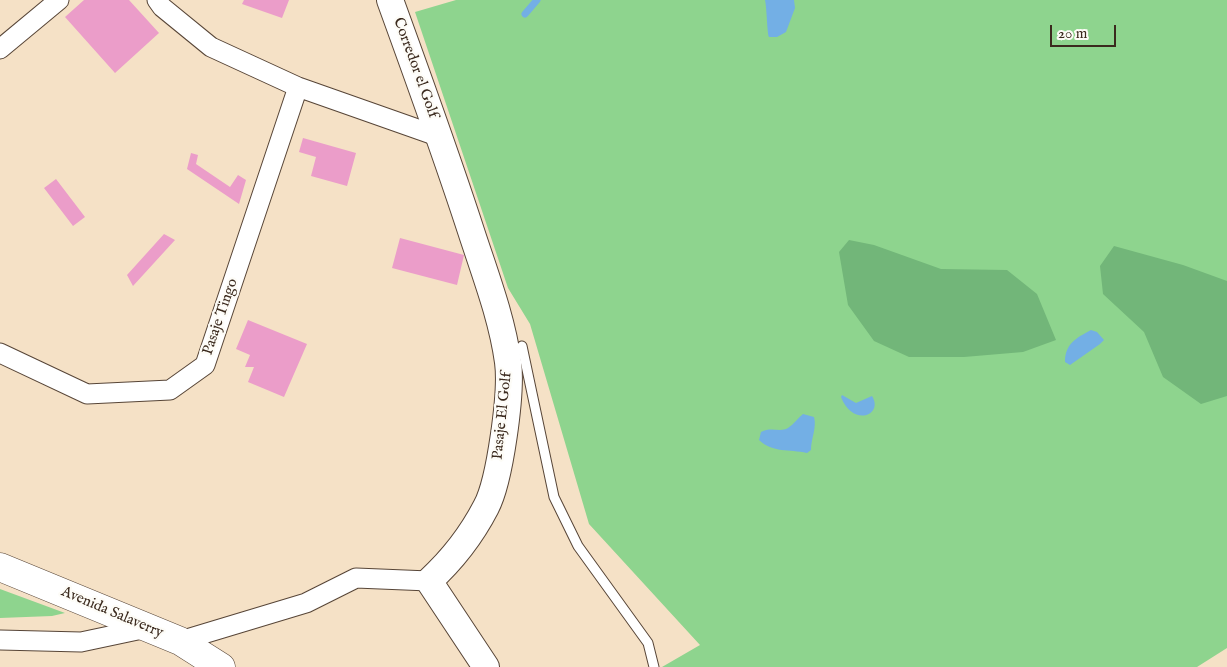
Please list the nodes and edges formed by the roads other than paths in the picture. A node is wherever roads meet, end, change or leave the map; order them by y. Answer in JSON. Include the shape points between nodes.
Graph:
{"nodes":[{"id":1,"x":59,"y":0,"type":"edge"},
{"id":2,"x":157,"y":0,"type":"edge"},
{"id":3,"x":390,"y":0,"type":"edge"},
{"id":4,"x":0,"y":49,"type":"edge"},
{"id":5,"x":298,"y":87,"type":"junction"},
{"id":6,"x":440,"y":137,"type":"junction"},
{"id":7,"x":522,"y":346,"type":"dead end"},
{"id":8,"x":0,"y":353,"type":"edge"},
{"id":9,"x":0,"y":567,"type":"edge"},
{"id":10,"x":428,"y":581,"type":"junction"},
{"id":11,"x":147,"y":628,"type":"junction"},
{"id":12,"x":0,"y":640,"type":"edge"},
{"id":13,"x":180,"y":641,"type":"junction"},
{"id":14,"x":221,"y":667,"type":"edge"},
{"id":15,"x":486,"y":667,"type":"edge"},
{"id":16,"x":654,"y":667,"type":"edge"}],
"edges":[{"from":1,"to":4,"type":"street"},
{"from":2,"to":5,"type":"street","via":[[211,47]]},
{"from":3,"to":6,"type":"street","name":"Corredor el Golf"},
{"from":5,"to":6,"type":"street"},
{"from":5,"to":8,"type":"street","name":"Pasaje Tingo","via":[[205,365],[170,390],[87,394]]},
{"from":6,"to":10,"type":"street","name":"Pasaje El Golf","via":[[492,295],[508,363],[506,412],[487,506],[447,564]]},
{"from":7,"to":16,"type":"lane","via":[[554,497],[578,546],[648,643]]},
{"from":9,"to":11,"type":"main road","name":"Avenida Salaverry"},
{"from":10,"to":13,"type":"street","via":[[356,578],[306,603]]},
{"from":10,"to":15,"type":"street"},
{"from":11,"to":12,"type":"street","via":[[81,642]]},
{"from":11,"to":13,"type":"main road","name":"Avenida Salaverry"},
{"from":13,"to":14,"type":"main road","name":"Avenida Salaverry"}]}
